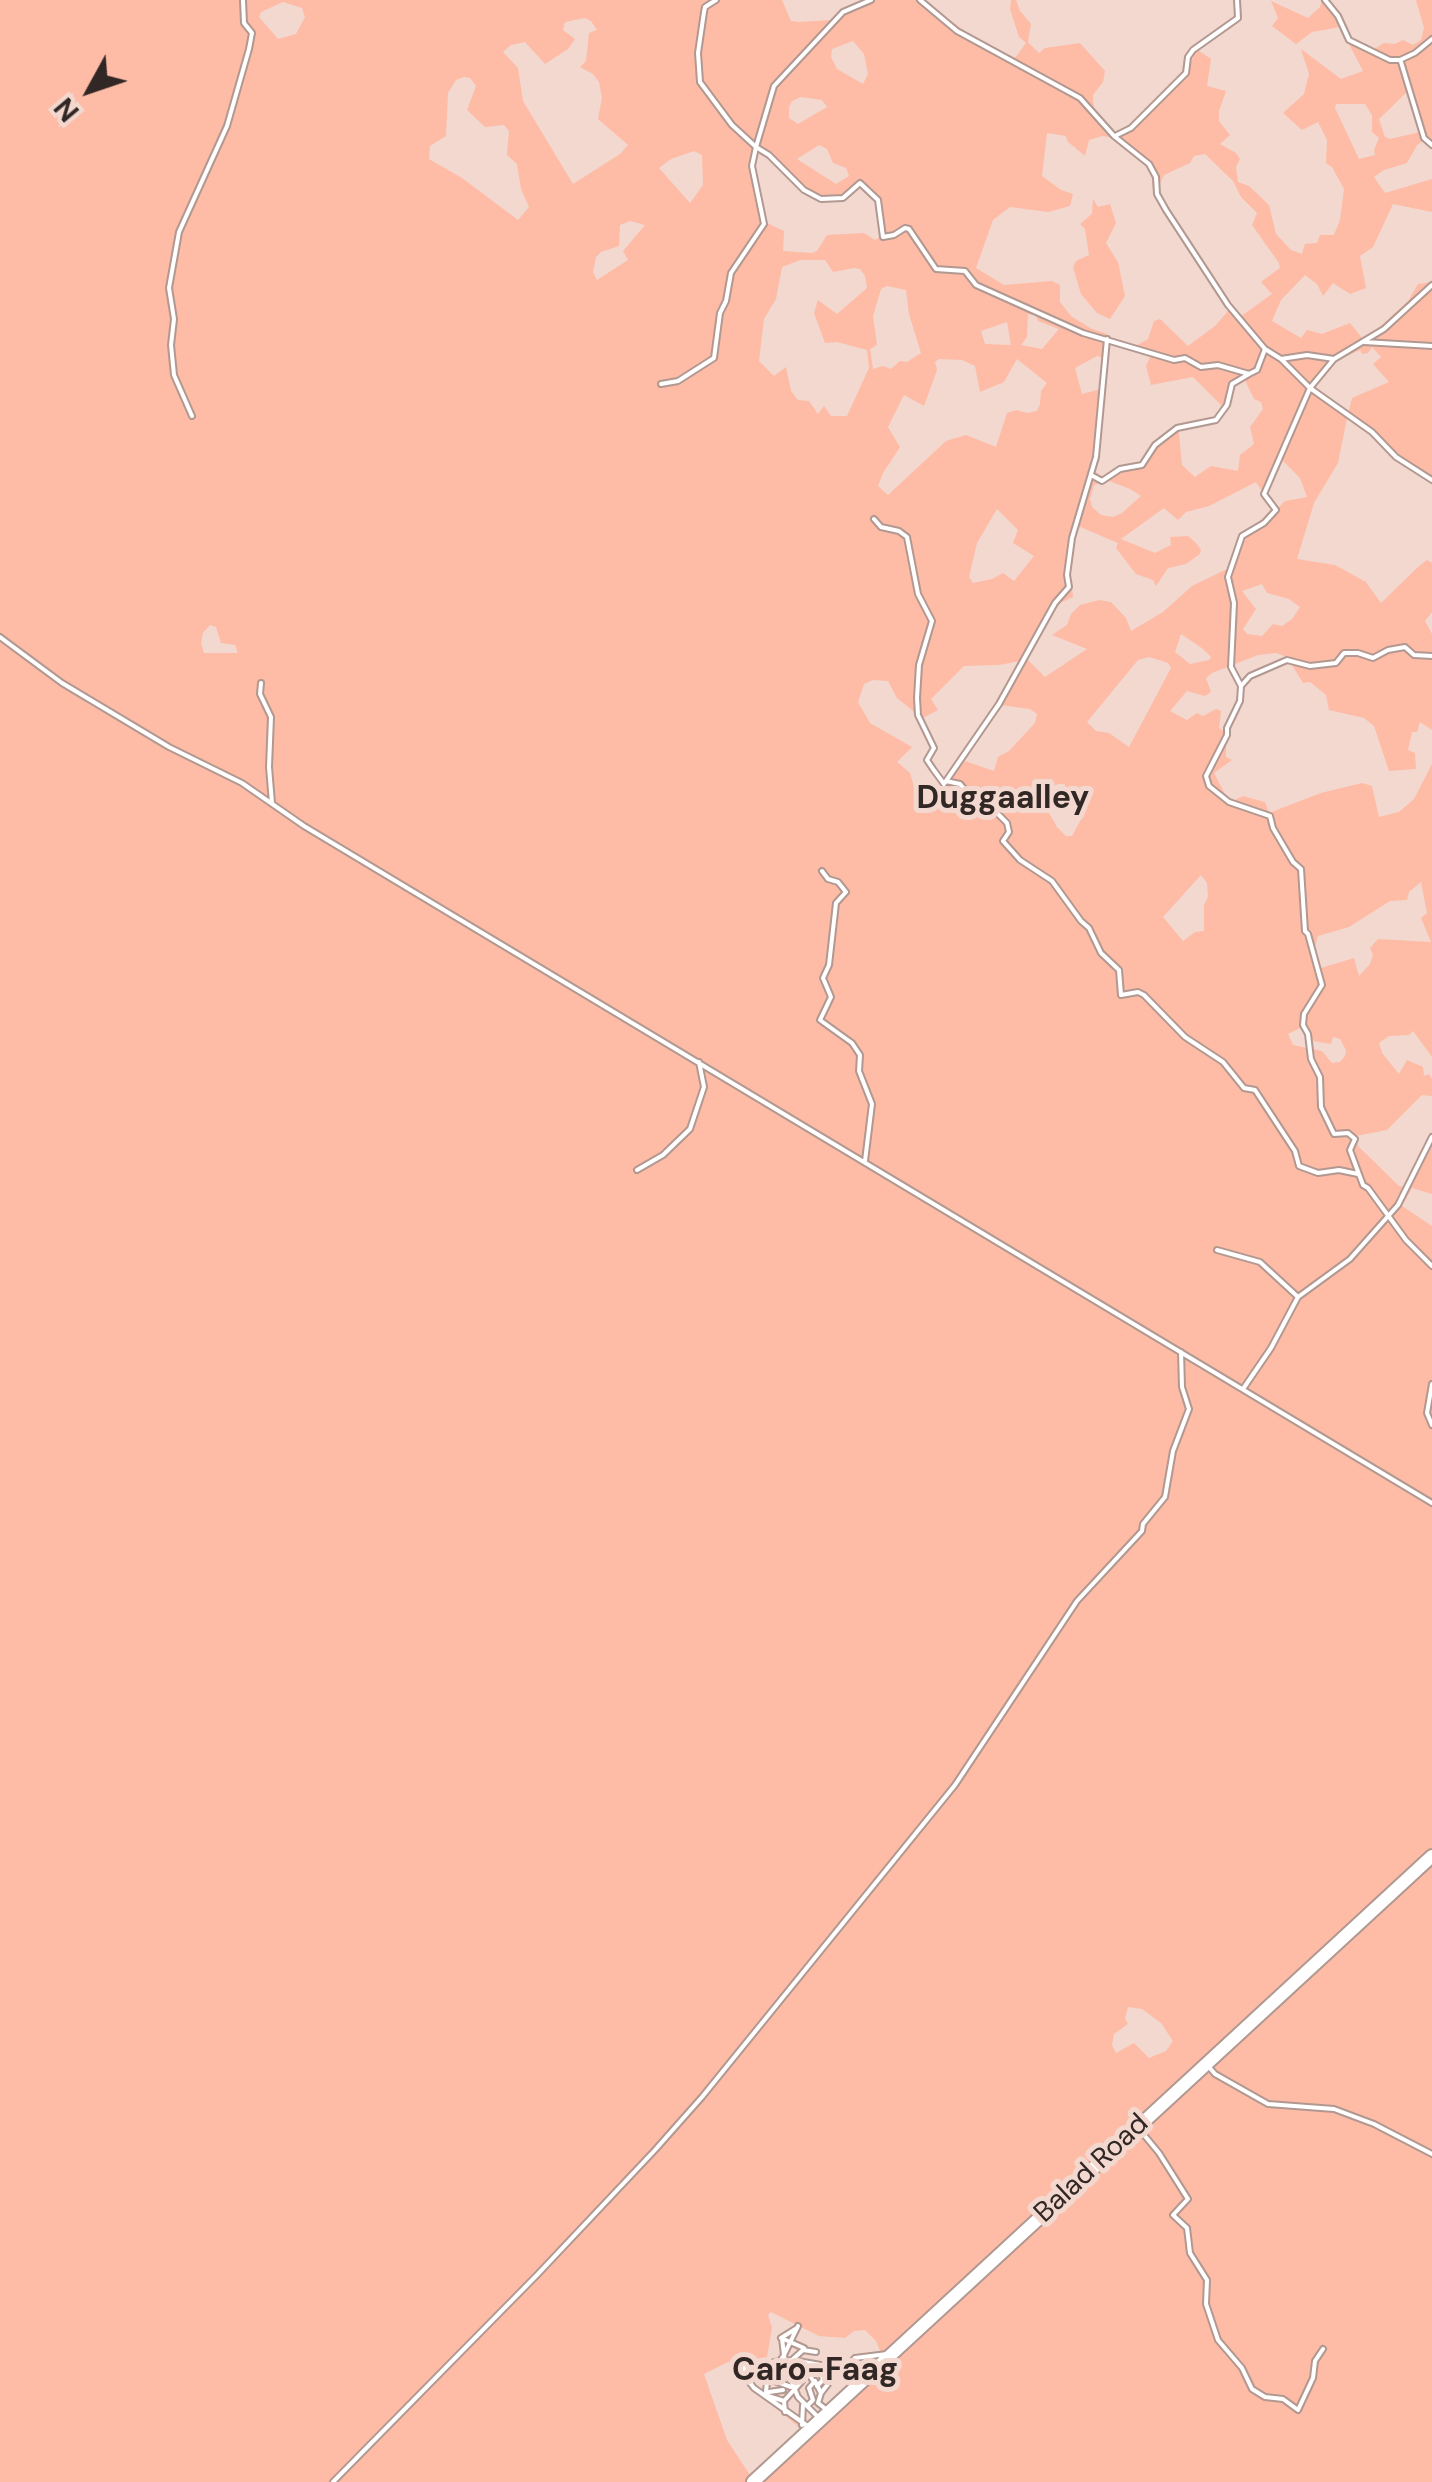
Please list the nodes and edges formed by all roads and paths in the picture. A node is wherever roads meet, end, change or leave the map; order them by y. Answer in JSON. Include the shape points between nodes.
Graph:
{"nodes":[{"id":1,"x":243,"y":0,"type":"edge"},
{"id":2,"x":716,"y":0,"type":"edge"},
{"id":3,"x":872,"y":0,"type":"edge"},
{"id":4,"x":920,"y":0,"type":"edge"},
{"id":5,"x":1237,"y":0,"type":"edge"},
{"id":6,"x":1325,"y":0,"type":"edge"},
{"id":7,"x":1432,"y":39,"type":"edge"},
{"id":8,"x":1400,"y":60,"type":"junction"},
{"id":9,"x":1114,"y":136,"type":"junction"},
{"id":10,"x":1432,"y":144,"type":"edge"},
{"id":11,"x":756,"y":146,"type":"junction"},
{"id":12,"x":1432,"y":285,"type":"edge"},
{"id":13,"x":1107,"y":339,"type":"junction"},
{"id":14,"x":1364,"y":342,"type":"junction"},
{"id":15,"x":1432,"y":346,"type":"edge"},
{"id":16,"x":1265,"y":349,"type":"junction"},
{"id":17,"x":1281,"y":359,"type":"junction"},
{"id":18,"x":1334,"y":359,"type":"junction"},
{"id":19,"x":1249,"y":374,"type":"junction"},
{"id":20,"x":661,"y":384,"type":"dead end"},
{"id":21,"x":1310,"y":388,"type":"junction"},
{"id":22,"x":192,"y":416,"type":"dead end"},
{"id":23,"x":1091,"y":474,"type":"junction"},
{"id":24,"x":1432,"y":480,"type":"edge"},
{"id":25,"x":874,"y":518,"type":"dead end"},
{"id":26,"x":0,"y":637,"type":"edge"},
{"id":27,"x":1432,"y":656,"type":"edge"},
{"id":28,"x":261,"y":683,"type":"dead end"},
{"id":29,"x":1241,"y":686,"type":"junction"},
{"id":30,"x":946,"y":781,"type":"junction"},
{"id":31,"x":272,"y":803,"type":"dead end"},
{"id":32,"x":822,"y":871,"type":"dead end"},
{"id":33,"x":699,"y":1062,"type":"junction"},
{"id":34,"x":1432,"y":1137,"type":"edge"},
{"id":35,"x":865,"y":1161,"type":"dead end"},
{"id":36,"x":637,"y":1170,"type":"dead end"},
{"id":37,"x":1358,"y":1174,"type":"junction"},
{"id":38,"x":1388,"y":1216,"type":"junction"},
{"id":39,"x":1218,"y":1250,"type":"dead end"},
{"id":40,"x":1432,"y":1266,"type":"edge"},
{"id":41,"x":1298,"y":1297,"type":"junction"},
{"id":42,"x":1182,"y":1351,"type":"junction"},
{"id":43,"x":1432,"y":1384,"type":"edge"},
{"id":44,"x":1244,"y":1389,"type":"junction"},
{"id":45,"x":1432,"y":1425,"type":"edge"},
{"id":46,"x":1432,"y":1494,"type":"edge"},
{"id":47,"x":1430,"y":1501,"type":"edge"},
{"id":48,"x":1432,"y":1859,"type":"edge"},
{"id":49,"x":1209,"y":2067,"type":"junction"},
{"id":50,"x":1139,"y":2128,"type":"junction"},
{"id":51,"x":1432,"y":2154,"type":"edge"},
{"id":52,"x":782,"y":2338,"type":"junction"},
{"id":53,"x":789,"y":2343,"type":"junction"},
{"id":54,"x":1324,"y":2348,"type":"dead end"},
{"id":55,"x":806,"y":2350,"type":"junction"},
{"id":56,"x":816,"y":2352,"type":"dead end"},
{"id":57,"x":796,"y":2354,"type":"junction"},
{"id":58,"x":888,"y":2354,"type":"dead end"},
{"id":59,"x":781,"y":2360,"type":"junction"},
{"id":60,"x":792,"y":2360,"type":"junction"},
{"id":61,"x":816,"y":2364,"type":"junction"},
{"id":62,"x":766,"y":2374,"type":"junction"},
{"id":63,"x":748,"y":2381,"type":"junction"},
{"id":64,"x":802,"y":2381,"type":"dead end"},
{"id":65,"x":827,"y":2383,"type":"junction"},
{"id":66,"x":815,"y":2384,"type":"junction"},
{"id":67,"x":784,"y":2390,"type":"dead end"},
{"id":68,"x":795,"y":2391,"type":"junction"},
{"id":69,"x":766,"y":2394,"type":"junction"},
{"id":70,"x":820,"y":2394,"type":"junction"},
{"id":71,"x":784,"y":2401,"type":"junction"},
{"id":72,"x":805,"y":2404,"type":"junction"},
{"id":73,"x":785,"y":2412,"type":"junction"},
{"id":74,"x":816,"y":2420,"type":"junction"},
{"id":75,"x":333,"y":2482,"type":"edge"},
{"id":76,"x":756,"y":2482,"type":"edge"}],
"edges":[{"from":1,"to":22,"type":"street","via":[[249,49],[227,126],[179,232],[169,288],[174,375]]},
{"from":2,"to":11,"type":"street","via":[[704,12],[700,82]]},
{"from":3,"to":11,"type":"street","via":[[843,12],[774,86]]},
{"from":4,"to":9,"type":"street","via":[[957,31],[1076,94]]},
{"from":5,"to":9,"type":"street","via":[[1238,18],[1193,50],[1186,73]]},
{"from":6,"to":8,"type":"street","via":[[1349,40]]},
{"from":7,"to":8,"type":"street"},
{"from":8,"to":10,"type":"street","via":[[1424,138]]},
{"from":9,"to":16,"type":"street","via":[[1150,164],[1166,210]]},
{"from":11,"to":13,"type":"street","via":[[822,199],[843,198],[860,183],[878,200],[883,238],[908,229],[936,269],[966,271],[976,285]]},
{"from":11,"to":20,"type":"street","via":[[752,166],[764,224],[731,274],[716,354],[678,381]]},
{"from":12,"to":14,"type":"street"},
{"from":13,"to":19,"type":"street"},
{"from":13,"to":23,"type":"street"},
{"from":14,"to":15,"type":"street"},
{"from":14,"to":18,"type":"street"},
{"from":16,"to":17,"type":"street"},
{"from":16,"to":19,"type":"street"},
{"from":17,"to":18,"type":"street"},
{"from":17,"to":21,"type":"street"},
{"from":18,"to":21,"type":"street"},
{"from":19,"to":23,"type":"street","via":[[1232,384],[1216,420],[1177,428],[1142,465],[1102,481]]},
{"from":21,"to":24,"type":"street"},
{"from":21,"to":29,"type":"street","via":[[1264,494],[1276,510],[1242,536],[1228,577],[1234,604],[1231,667]]},
{"from":23,"to":30,"type":"street","via":[[1072,538],[1069,586]]},
{"from":25,"to":30,"type":"street","via":[[907,537],[918,594],[932,621],[919,665],[918,714],[934,748],[927,761]]},
{"from":26,"to":33,"type":"street","via":[[62,683],[242,783]]},
{"from":27,"to":29,"type":"street","via":[[1405,648],[1373,658],[1344,653],[1321,666],[1287,660]]},
{"from":28,"to":31,"type":"street","via":[[271,717]]},
{"from":29,"to":37,"type":"street","via":[[1206,776],[1230,802],[1270,816],[1302,869],[1305,931],[1322,986],[1303,1025],[1320,1077],[1321,1107],[1334,1134],[1354,1136],[1350,1150]]},
{"from":30,"to":37,"type":"street","via":[[980,796],[1006,822],[1003,841],[1052,881],[1090,928],[1101,953],[1119,970],[1121,994],[1144,995],[1262,1097],[1300,1166]]},
{"from":32,"to":35,"type":"street","via":[[846,892],[836,903],[822,978],[831,997],[820,1020],[860,1056],[872,1102]]},
{"from":33,"to":36,"type":"street","via":[[704,1087],[690,1128]]},
{"from":33,"to":42,"type":"street"},
{"from":34,"to":38,"type":"street"},
{"from":37,"to":38,"type":"street"},
{"from":38,"to":40,"type":"street"},
{"from":38,"to":41,"type":"street","via":[[1350,1259]]},
{"from":39,"to":41,"type":"street","via":[[1260,1262]]},
{"from":41,"to":44,"type":"street"},
{"from":42,"to":44,"type":"street"},
{"from":42,"to":75,"type":"street","via":[[1189,1409],[1164,1496],[1142,1531],[1077,1601],[955,1785],[702,2098]]},
{"from":43,"to":45,"type":"street"},
{"from":44,"to":47,"type":"street"},
{"from":46,"to":47,"type":"street"},
{"from":48,"to":49,"type":"highway","name":"Balad Road"},
{"from":48,"to":50,"type":"highway","name":"Balad Road"},
{"from":49,"to":50,"type":"highway","name":"Balad Road"},
{"from":49,"to":51,"type":"street","via":[[1268,2104],[1334,2108]]},
{"from":50,"to":54,"type":"street","via":[[1188,2199],[1172,2215],[1187,2228],[1190,2253],[1207,2280],[1206,2304],[1218,2340],[1252,2389],[1298,2410]]},
{"from":50,"to":74,"type":"highway","name":"Balad Road"},
{"from":50,"to":76,"type":"highway","name":"Balad Road"},
{"from":52,"to":53,"type":"street"},
{"from":52,"to":53,"type":"street","via":[[798,2327]]},
{"from":52,"to":59,"type":"street"},
{"from":53,"to":55,"type":"street"},
{"from":53,"to":57,"type":"street"},
{"from":53,"to":59,"type":"street"},
{"from":55,"to":56,"type":"street"},
{"from":55,"to":57,"type":"street"},
{"from":57,"to":60,"type":"street"},
{"from":58,"to":61,"type":"street","via":[[855,2358],[844,2369]]},
{"from":59,"to":60,"type":"street"},
{"from":59,"to":68,"type":"street"},
{"from":60,"to":61,"type":"street"},
{"from":61,"to":65,"type":"street"},
{"from":61,"to":66,"type":"street","via":[[808,2373]]},
{"from":62,"to":63,"type":"street"},
{"from":62,"to":63,"type":"street","via":[[743,2363]]},
{"from":62,"to":68,"type":"street"},
{"from":62,"to":69,"type":"street"},
{"from":63,"to":69,"type":"street"},
{"from":64,"to":68,"type":"street"},
{"from":65,"to":66,"type":"street"},
{"from":65,"to":70,"type":"street"},
{"from":66,"to":70,"type":"street"},
{"from":66,"to":72,"type":"street","via":[[809,2388],[813,2400]]},
{"from":67,"to":69,"type":"street"},
{"from":68,"to":71,"type":"street"},
{"from":68,"to":72,"type":"street"},
{"from":69,"to":71,"type":"street"},
{"from":69,"to":73,"type":"street"},
{"from":70,"to":74,"type":"street"},
{"from":71,"to":73,"type":"street"},
{"from":72,"to":74,"type":"street"},
{"from":72,"to":74,"type":"street"},
{"from":73,"to":74,"type":"street"},
{"from":74,"to":76,"type":"highway","name":"Balad Road"}]}
